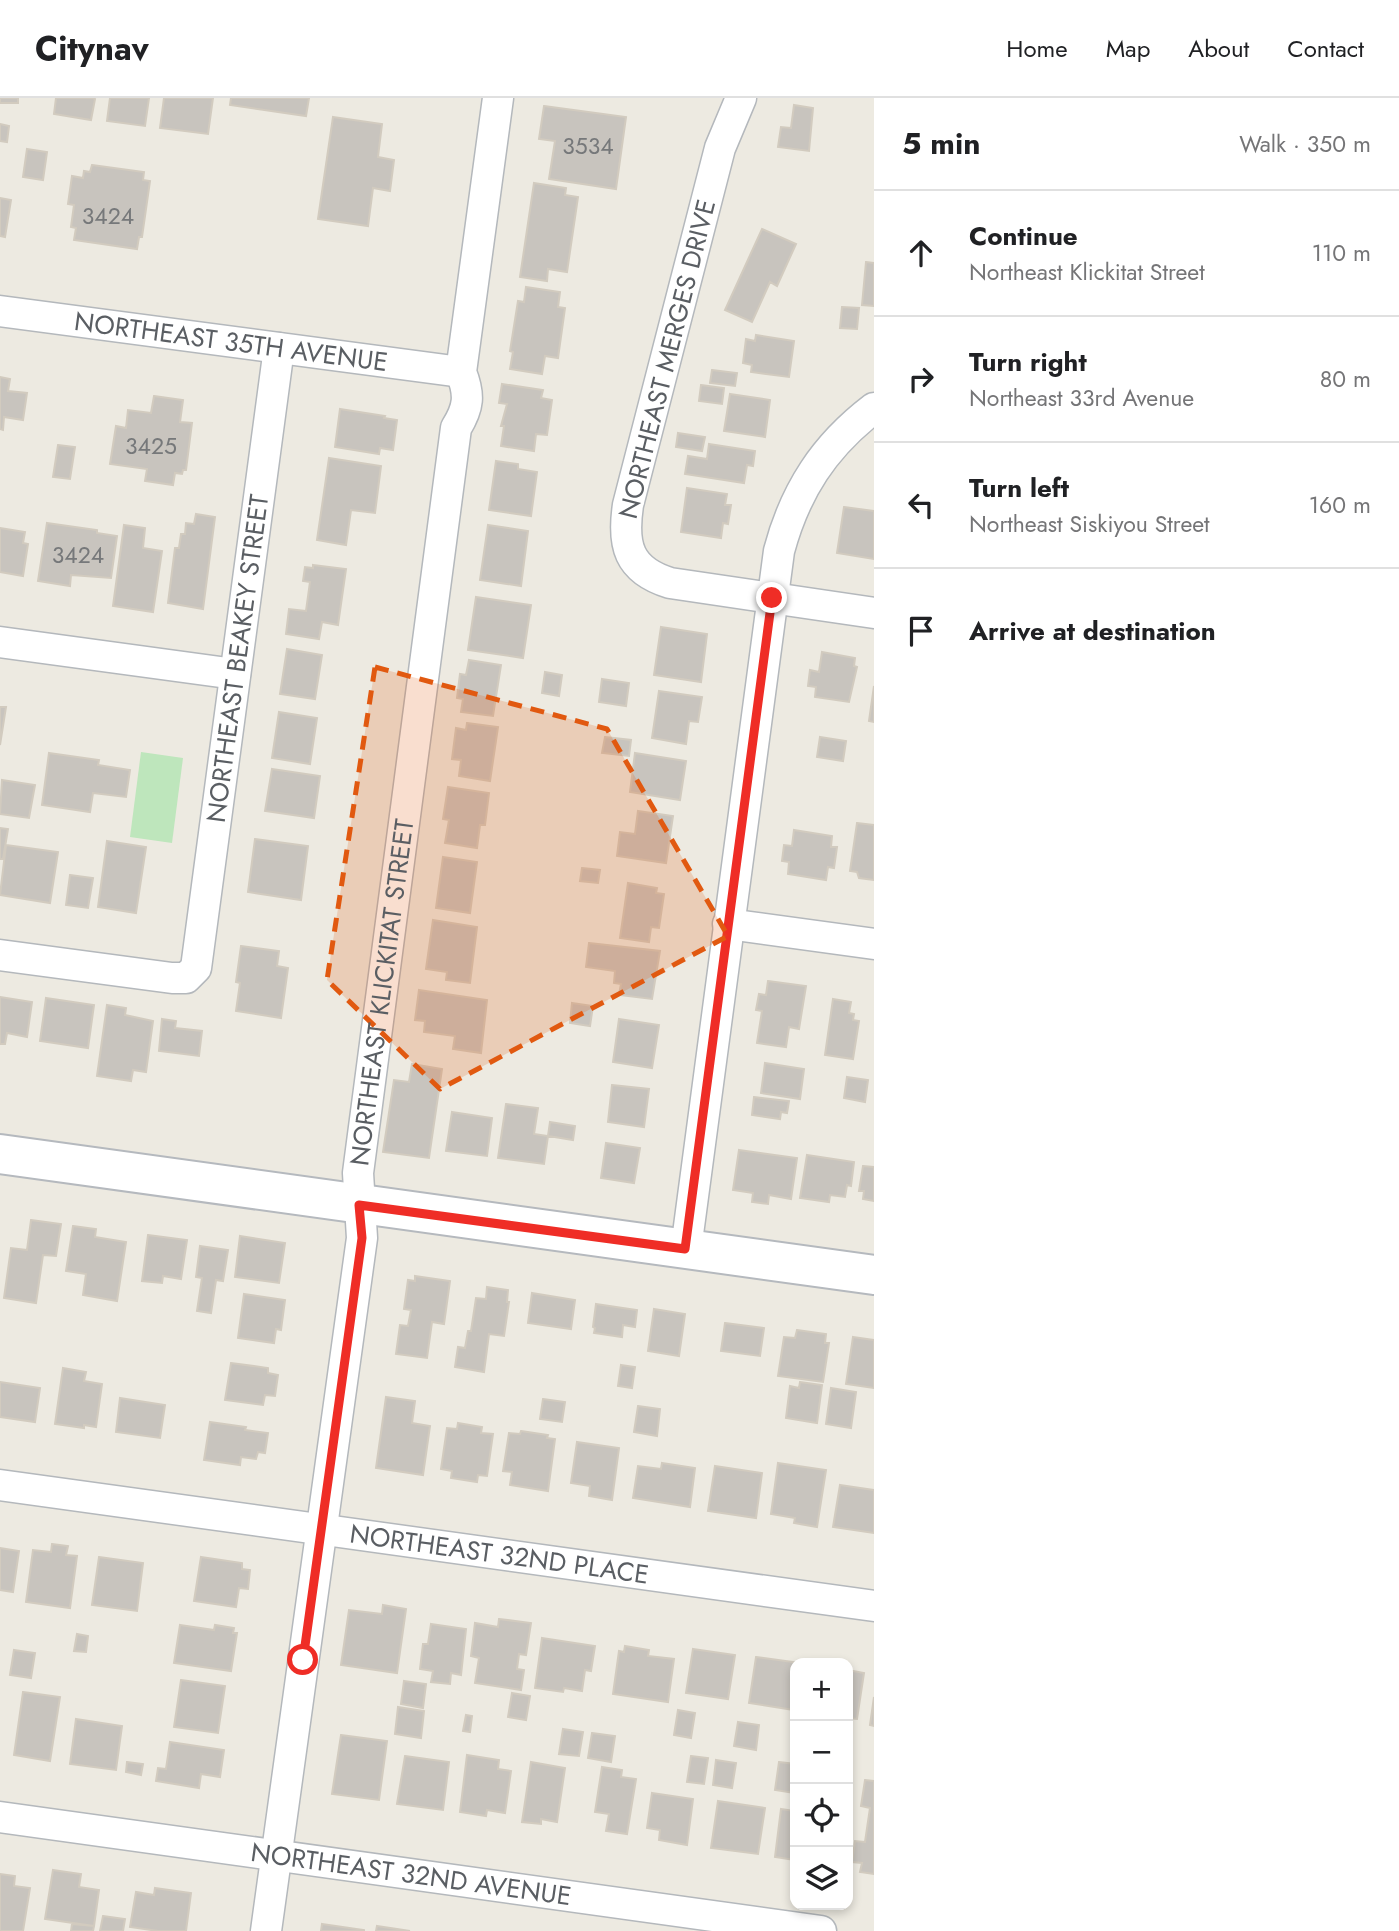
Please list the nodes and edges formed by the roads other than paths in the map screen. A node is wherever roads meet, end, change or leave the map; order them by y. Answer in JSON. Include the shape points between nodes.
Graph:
{"nodes":[{"id":1,"x":498,"y":98,"type":"edge"},
{"id":2,"x":741,"y":98,"type":"edge"},
{"id":3,"x":0,"y":310,"type":"edge"},
{"id":4,"x":279,"y":348,"type":"junction"},
{"id":5,"x":461,"y":372,"type":"junction"},
{"id":6,"x":874,"y":408,"type":"edge"},
{"id":7,"x":772,"y":598,"type":"junction"},
{"id":8,"x":874,"y":613,"type":"edge"},
{"id":9,"x":0,"y":642,"type":"edge"},
{"id":10,"x":235,"y":674,"type":"junction"},
{"id":11,"x":729,"y":924,"type":"junction"},
{"id":12,"x":874,"y":944,"type":"edge"},
{"id":13,"x":0,"y":955,"type":"edge"},
{"id":14,"x":0,"y":1154,"type":"edge"},
{"id":15,"x":359,"y":1205,"type":"junction"},
{"id":16,"x":685,"y":1249,"type":"junction"},
{"id":17,"x":874,"y":1275,"type":"edge"},
{"id":18,"x":0,"y":1485,"type":"edge"},
{"id":19,"x":321,"y":1529,"type":"junction"},
{"id":20,"x":874,"y":1606,"type":"edge"},
{"id":21,"x":0,"y":1817,"type":"edge"},
{"id":22,"x":276,"y":1855,"type":"junction"},
{"id":23,"x":266,"y":1931,"type":"edge"},
{"id":24,"x":821,"y":1931,"type":"edge"}],
"edges":[{"from":1,"to":5,"type":"street","name":"NORTHEAST KLICKITAT STREET"},
{"from":2,"to":7,"type":"street","name":"NORTHEAST MERGES DRIVE","via":[[720,148],[625,528],[627,548],[635,561],[659,579]]},
{"from":3,"to":4,"type":"street","name":"NORTHEAST 35TH AVENUE"},
{"from":4,"to":5,"type":"street","name":"NORTHEAST 35TH AVENUE"},
{"from":4,"to":10,"type":"street","name":"NORTHEAST BEAKEY STREET"},
{"from":5,"to":15,"type":"street","name":"NORTHEAST KLICKITAT STREET","via":[[468,390],[465,413],[456,428],[358,1173]]},
{"from":6,"to":7,"type":"street","via":[[840,437],[803,488],[788,517]]},
{"from":7,"to":8,"type":"street"},
{"from":7,"to":11,"type":"street"},
{"from":9,"to":10,"type":"street"},
{"from":10,"to":13,"type":"street","name":"NORTHEAST BEAKEY STREET","via":[[196,968],[186,978],[172,978]]},
{"from":11,"to":12,"type":"street"},
{"from":11,"to":16,"type":"street"},
{"from":14,"to":15,"type":"main road"},
{"from":15,"to":16,"type":"main road"},
{"from":15,"to":19,"type":"street","name":"NORTHEAST KLICKITAT STREET","via":[[362,1238]]},
{"from":16,"to":17,"type":"main road"},
{"from":18,"to":19,"type":"street","name":"NORTHEAST 32ND PLACE"},
{"from":19,"to":20,"type":"street","name":"NORTHEAST 32ND PLACE"},
{"from":19,"to":22,"type":"street","name":"NORTHEAST KLICKITAT STREET"},
{"from":21,"to":22,"type":"street","name":"NORTHEAST 32ND AVENUE"},
{"from":22,"to":23,"type":"street","name":"NORTHEAST KLICKITAT STREET"},
{"from":22,"to":24,"type":"street","name":"NORTHEAST 32ND AVENUE"}]}
